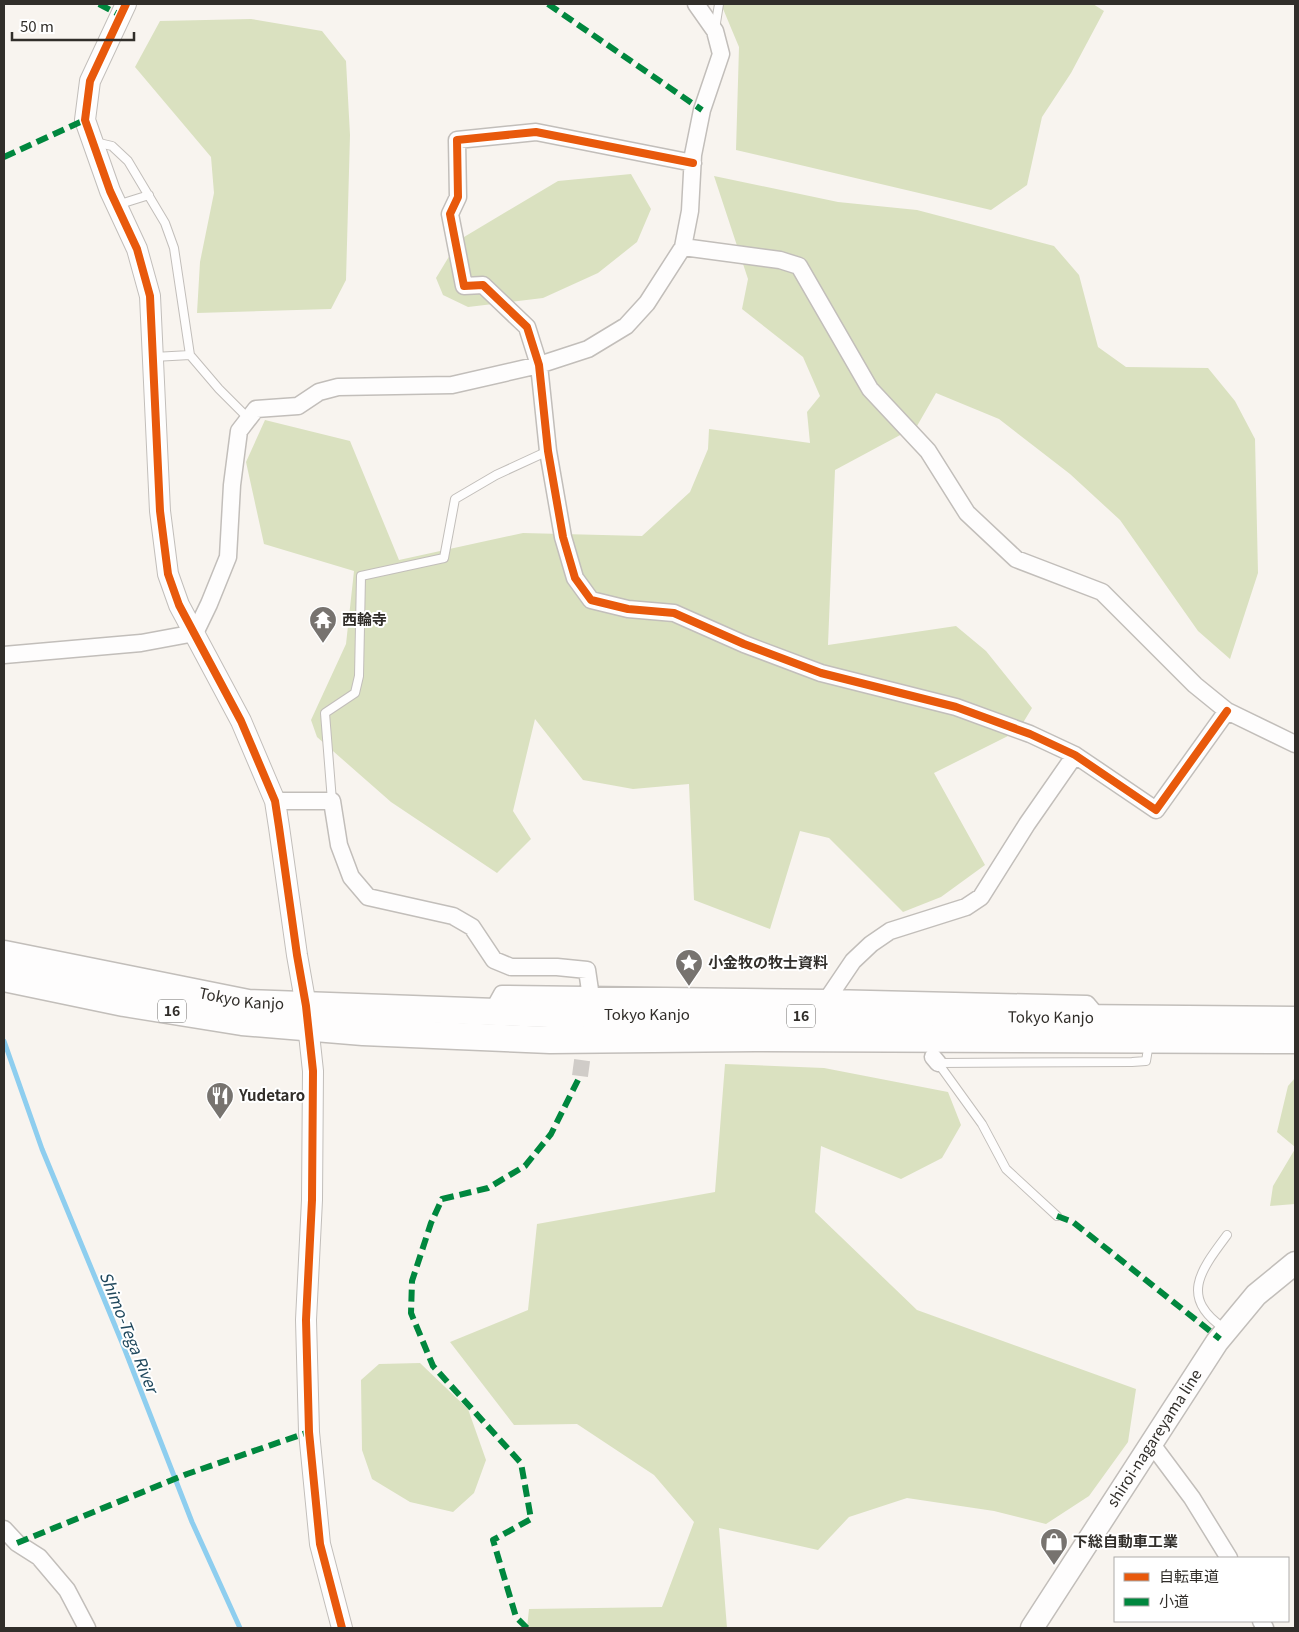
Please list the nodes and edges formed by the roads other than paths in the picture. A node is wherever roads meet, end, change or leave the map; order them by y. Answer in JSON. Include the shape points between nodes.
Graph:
{"nodes":[{"id":1,"x":126,"y":4,"type":"edge"},
{"id":2,"x":696,"y":4,"type":"edge"},
{"id":3,"x":719,"y":4,"type":"edge"},
{"id":4,"x":715,"y":31,"type":"junction"},
{"id":5,"x":93,"y":142,"type":"junction"},
{"id":6,"x":693,"y":163,"type":"junction"},
{"id":7,"x":149,"y":195,"type":"junction"},
{"id":8,"x":116,"y":205,"type":"junction"},
{"id":9,"x":683,"y":247,"type":"junction"},
{"id":10,"x":190,"y":354,"type":"junction"},
{"id":11,"x":154,"y":357,"type":"junction"},
{"id":12,"x":539,"y":365,"type":"junction"},
{"id":13,"x":249,"y":419,"type":"junction"},
{"id":14,"x":548,"y":452,"type":"junction"},
{"id":15,"x":195,"y":633,"type":"junction"},
{"id":16,"x":4,"y":655,"type":"edge"},
{"id":17,"x":1227,"y":711,"type":"junction"},
{"id":18,"x":1295,"y":744,"type":"edge"},
{"id":19,"x":1074,"y":755,"type":"junction"},
{"id":20,"x":274,"y":801,"type":"junction"},
{"id":21,"x":332,"y":801,"type":"junction"},
{"id":22,"x":4,"y":954,"type":"edge"},
{"id":23,"x":4,"y":978,"type":"edge"},
{"id":24,"x":591,"y":997,"type":"junction"},
{"id":25,"x":828,"y":998,"type":"junction"},
{"id":26,"x":491,"y":1014,"type":"junction"},
{"id":27,"x":306,"y":1016,"type":"junction"},
{"id":28,"x":1295,"y":1020,"type":"edge"},
{"id":29,"x":1102,"y":1025,"type":"junction"},
{"id":30,"x":755,"y":1026,"type":"junction"},
{"id":31,"x":1295,"y":1040,"type":"edge"},
{"id":32,"x":1149,"y":1041,"type":"junction"},
{"id":33,"x":1057,"y":1216,"type":"dead end"},
{"id":34,"x":1227,"y":1235,"type":"dead end"},
{"id":35,"x":1295,"y":1263,"type":"edge"},
{"id":36,"x":1226,"y":1330,"type":"junction"},
{"id":37,"x":1152,"y":1443,"type":"junction"},
{"id":38,"x":4,"y":1529,"type":"edge"},
{"id":39,"x":1228,"y":1557,"type":"edge"},
{"id":40,"x":87,"y":1628,"type":"edge"},
{"id":41,"x":342,"y":1628,"type":"edge"},
{"id":42,"x":1032,"y":1628,"type":"edge"}],
"edges":[{"from":1,"to":5,"type":"street","via":[[90,80],[85,120]]},
{"from":2,"to":4,"type":"street"},
{"from":3,"to":4,"type":"lane"},
{"from":4,"to":6,"type":"street","via":[[721,54],[702,110]]},
{"from":5,"to":7,"type":"lane","via":[[112,146],[128,161]]},
{"from":5,"to":8,"type":"street"},
{"from":6,"to":9,"type":"street","via":[[690,211]]},
{"from":6,"to":12,"type":"street","via":[[536,132],[457,140],[458,197],[450,214],[464,286],[483,285],[527,327]]},
{"from":7,"to":8,"type":"lane"},
{"from":7,"to":10,"type":"lane","via":[[165,223],[174,248]]},
{"from":8,"to":11,"type":"street","via":[[137,249],[150,296]]},
{"from":9,"to":12,"type":"street","via":[[647,303],[626,326],[588,349]]},
{"from":9,"to":17,"type":"street","via":[[780,260],[800,266],[870,390],[928,451],[967,513],[1016,559],[1102,592],[1194,685]]},
{"from":10,"to":11,"type":"lane"},
{"from":10,"to":13,"type":"lane"},
{"from":11,"to":15,"type":"street","via":[[160,511],[168,574],[179,605]]},
{"from":12,"to":13,"type":"street","via":[[452,385],[338,387],[319,392],[298,406],[256,409]]},
{"from":12,"to":14,"type":"street"},
{"from":13,"to":15,"type":"street","via":[[239,432],[228,557]]},
{"from":14,"to":19,"type":"street","via":[[563,537],[575,578],[591,600],[628,609],[674,613],[744,644],[820,672],[956,707],[1054,743]]},
{"from":14,"to":21,"type":"lane","via":[[496,475],[455,499],[444,558],[361,576],[359,676],[355,693],[325,713]]},
{"from":15,"to":16,"type":"street","via":[[141,643]]},
{"from":15,"to":20,"type":"street","via":[[241,721]]},
{"from":17,"to":18,"type":"street"},
{"from":17,"to":19,"type":"street","via":[[1156,810]]},
{"from":19,"to":25,"type":"street","via":[[981,897],[966,907],[884,935],[853,961]]},
{"from":20,"to":21,"type":"street"},
{"from":20,"to":27,"type":"street"},
{"from":21,"to":24,"type":"street","via":[[339,845],[351,878],[368,897],[453,916],[472,928],[494,960],[510,967],[587,970]]},
{"from":22,"to":27,"type":"highway","name":"Tokyo Kanjo","number":"16"},
{"from":23,"to":27,"type":"highway","name":"Tokyo Kanjo","number":"16","via":[[134,1005],[242,1022]]},
{"from":24,"to":25,"type":"street"},
{"from":24,"to":26,"type":"street","via":[[502,994]]},
{"from":25,"to":29,"type":"street","via":[[889,1003],[1087,1004]]},
{"from":26,"to":27,"type":"highway","name":"Tokyo Kanjo","number":"16"},
{"from":26,"to":30,"type":"highway","name":"Tokyo Kanjo","number":"16"},
{"from":27,"to":30,"type":"highway","name":"Tokyo Kanjo","number":"16","via":[[364,1032],[550,1040]]},
{"from":27,"to":41,"type":"street","via":[[313,1071],[312,1200],[306,1320],[309,1432],[320,1544]]},
{"from":28,"to":29,"type":"highway","name":"Tokyo Kanjo","number":"16"},
{"from":29,"to":30,"type":"highway","name":"Tokyo Kanjo","number":"16"},
{"from":29,"to":32,"type":"highway","name":"Tokyo Kanjo","number":"16"},
{"from":31,"to":32,"type":"highway","name":"Tokyo Kanjo","number":"16"},
{"from":32,"to":33,"type":"lane","via":[[1146,1061],[935,1060],[982,1124],[1006,1169]]},
{"from":34,"to":36,"type":"lane","via":[[1205,1263],[1196,1293],[1210,1319]]},
{"from":35,"to":36,"type":"main road","name":"shiroi-nagareyama line","via":[[1256,1295]]},
{"from":36,"to":37,"type":"main road","name":"shiroi-nagareyama line"},
{"from":37,"to":39,"type":"street","via":[[1192,1498]]},
{"from":37,"to":42,"type":"main road","name":"shiroi-nagareyama line"},
{"from":38,"to":40,"type":"street","via":[[17,1544],[39,1557],[67,1590]]}]}
